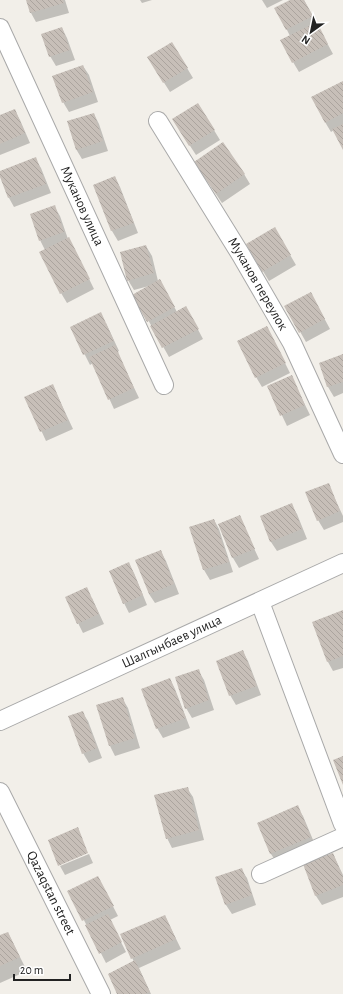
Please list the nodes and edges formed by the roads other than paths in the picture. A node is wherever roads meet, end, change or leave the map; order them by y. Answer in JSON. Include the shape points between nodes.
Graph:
{"nodes":[{"id":1,"x":0,"y":28,"type":"edge"},
{"id":2,"x":158,"y":121,"type":"dead end"},
{"id":3,"x":164,"y":385,"type":"dead end"},
{"id":4,"x":343,"y":454,"type":"edge"},
{"id":5,"x":343,"y":563,"type":"edge"},
{"id":6,"x":260,"y":602,"type":"junction"},
{"id":7,"x":0,"y":721,"type":"edge"},
{"id":8,"x":0,"y":792,"type":"edge"},
{"id":9,"x":343,"y":824,"type":"edge"},
{"id":10,"x":343,"y":837,"type":"edge"},
{"id":11,"x":260,"y":874,"type":"dead end"},
{"id":12,"x":101,"y":994,"type":"edge"}],
"edges":[{"from":1,"to":3,"type":"street","name":"Муканов улица"},
{"from":2,"to":4,"type":"street","name":"Муканов переулок","via":[[292,343]]},
{"from":5,"to":6,"type":"street","name":"Шалгынбаев улица"},
{"from":6,"to":7,"type":"street","name":"Шалгынбаев улица"},
{"from":6,"to":9,"type":"street"},
{"from":8,"to":12,"type":"street","name":"Qazaqstan street"},
{"from":10,"to":11,"type":"street"}]}
